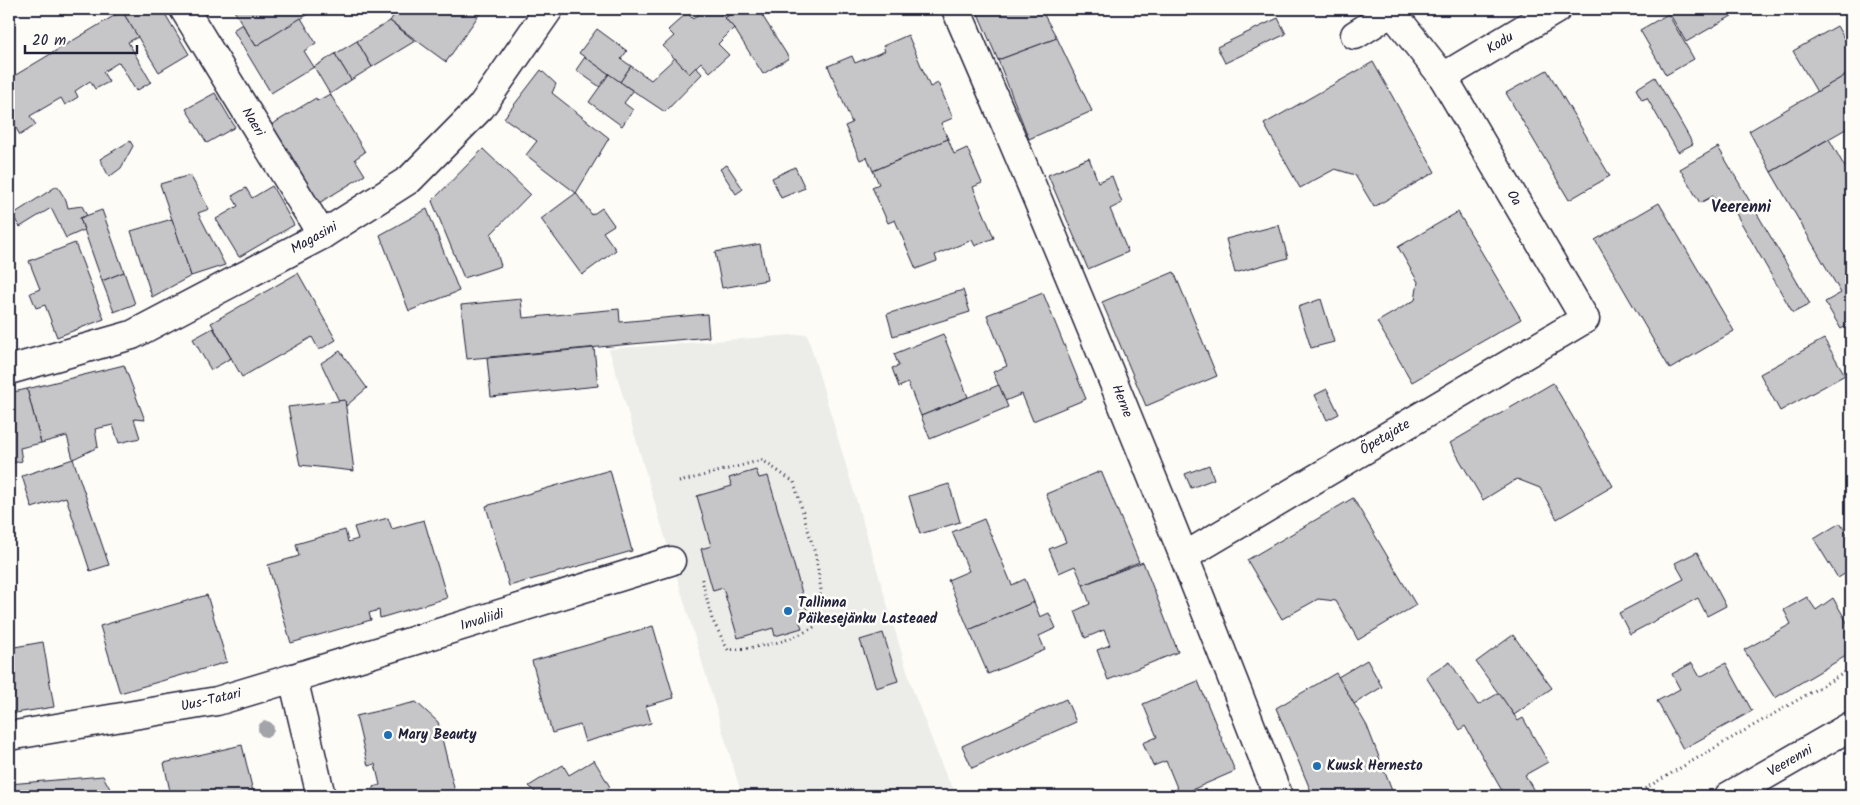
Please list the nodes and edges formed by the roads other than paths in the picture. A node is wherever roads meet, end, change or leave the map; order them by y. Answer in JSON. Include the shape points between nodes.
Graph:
{"nodes":[{"id":1,"x":184,"y":9,"type":"edge"},
{"id":2,"x":549,"y":9,"type":"edge"},
{"id":3,"x":956,"y":9,"type":"edge"},
{"id":4,"x":1557,"y":9,"type":"edge"},
{"id":5,"x":1355,"y":35,"type":"dead end"},
{"id":6,"x":1443,"y":77,"type":"junction"},
{"id":7,"x":322,"y":236,"type":"junction"},
{"id":8,"x":1585,"y":319,"type":"joint"},
{"id":9,"x":9,"y":370,"type":"edge"},
{"id":10,"x":1186,"y":556,"type":"junction"},
{"id":11,"x":671,"y":561,"type":"dead end"},
{"id":12,"x":292,"y":678,"type":"junction"},
{"id":13,"x":1851,"y":726,"type":"edge"},
{"id":14,"x":9,"y":736,"type":"edge"},
{"id":15,"x":321,"y":796,"type":"edge"},
{"id":16,"x":1278,"y":796,"type":"edge"},
{"id":17,"x":1729,"y":796,"type":"edge"}],
"edges":[{"from":1,"to":7,"type":"street","name":"Naeri"},
{"from":2,"to":7,"type":"street","name":"Magasini","via":[[481,107],[410,179]]},
{"from":3,"to":10,"type":"street","name":"Herne"},
{"from":4,"to":6,"type":"street","name":"Kodu"},
{"from":5,"to":6,"type":"street","name":"Oa","via":[[1392,12]]},
{"from":6,"to":8,"type":"street","name":"Oa"},
{"from":7,"to":9,"type":"street","name":"Magasini","via":[[132,335]]},
{"from":8,"to":10,"type":"street","name":"Õpetajate"},
{"from":10,"to":16,"type":"street","name":"Herne"},
{"from":11,"to":12,"type":"street","name":"Invaliidi"},
{"from":12,"to":14,"type":"street","name":"Uus-Tatari","via":[[217,700]]},
{"from":12,"to":15,"type":"street"},
{"from":13,"to":17,"type":"street","name":"Veerenni"}]}
